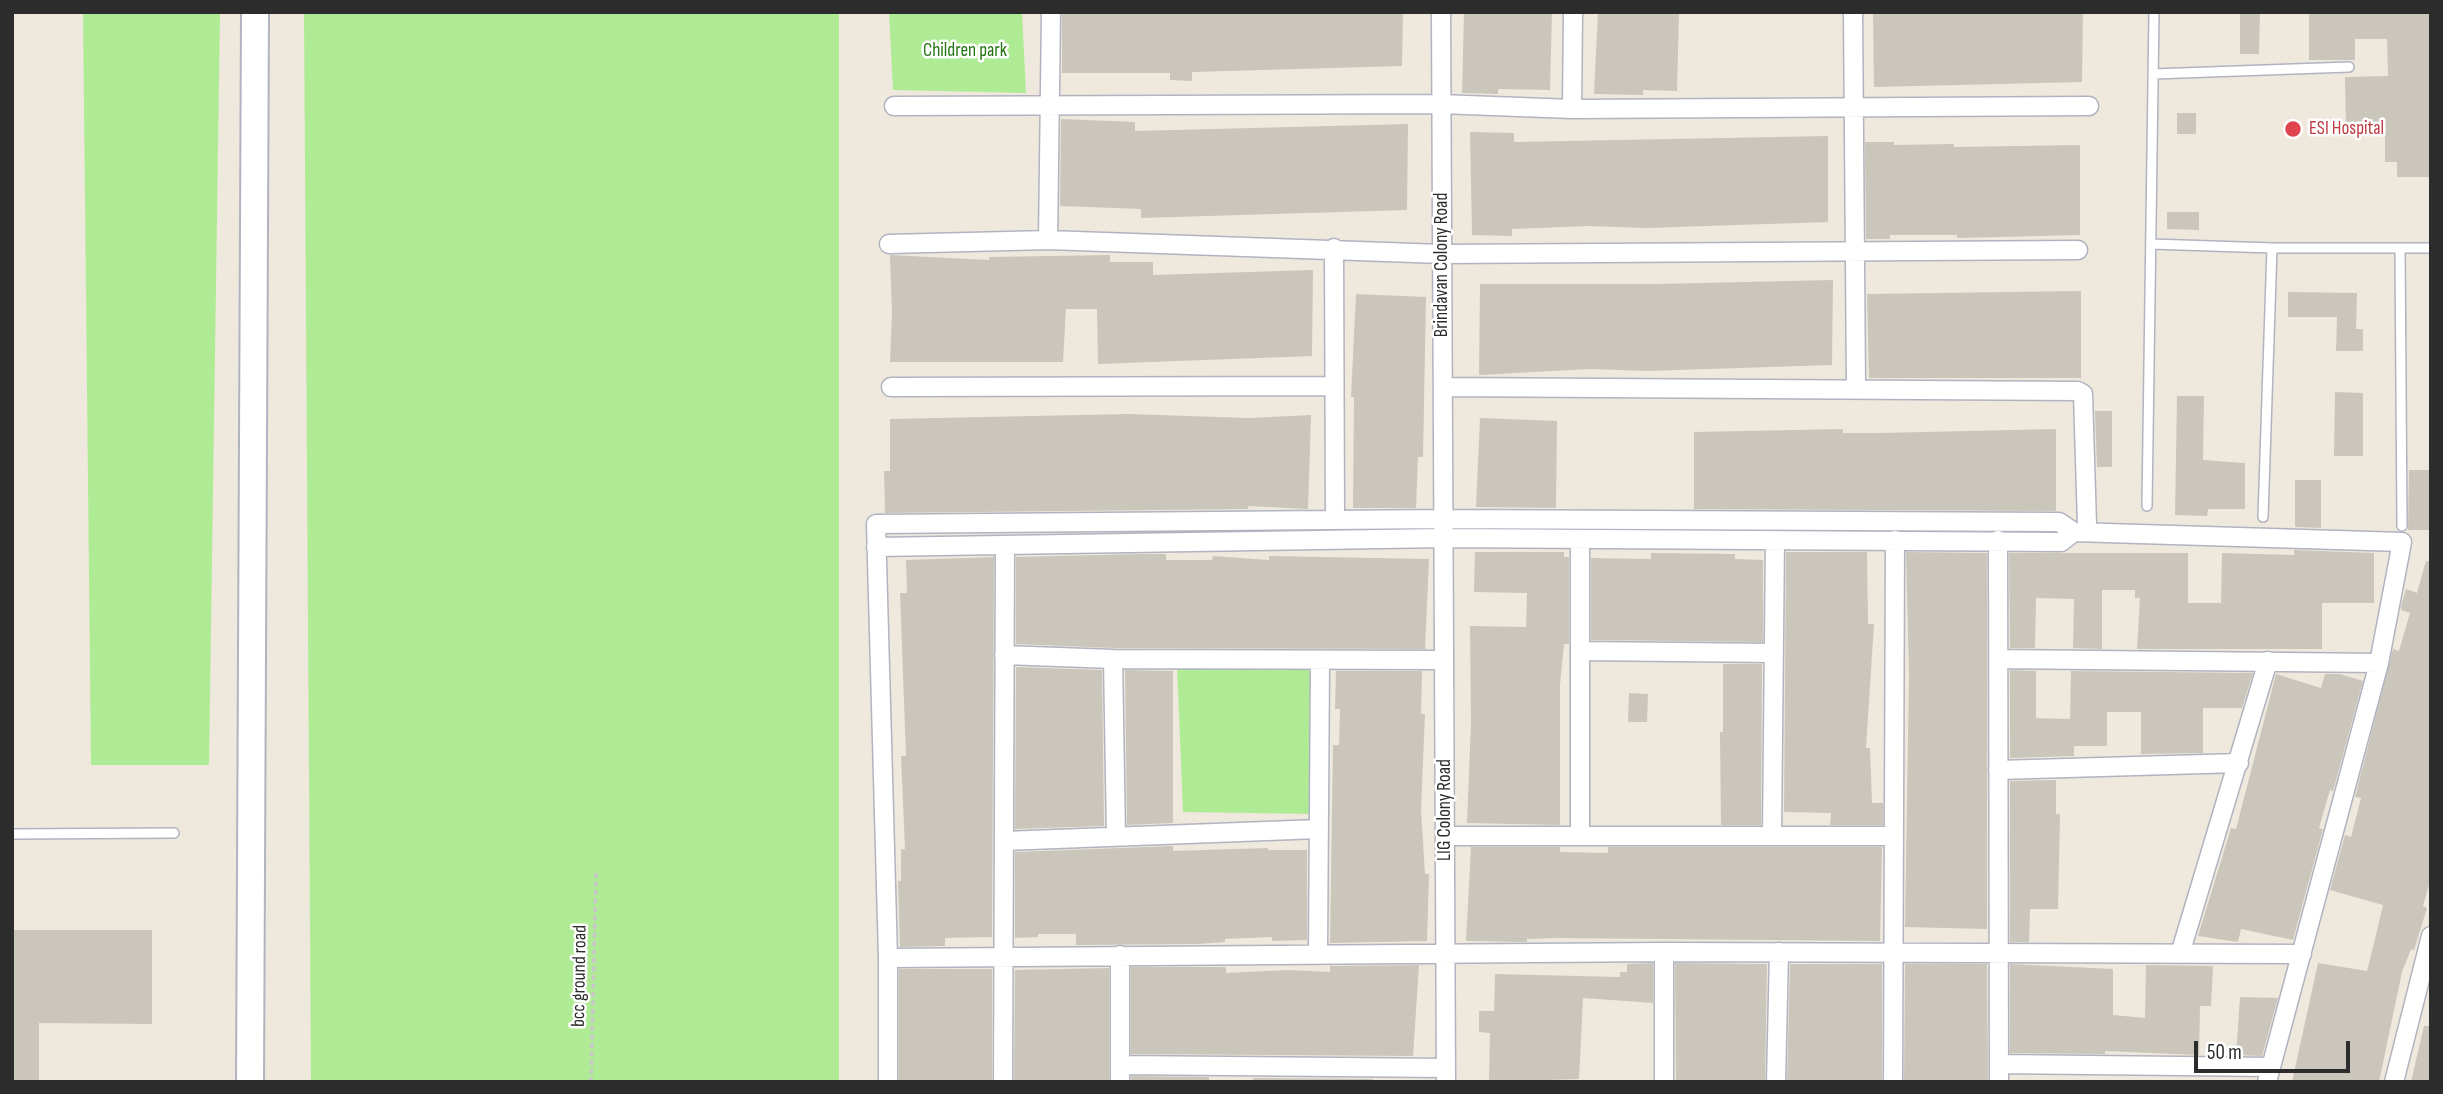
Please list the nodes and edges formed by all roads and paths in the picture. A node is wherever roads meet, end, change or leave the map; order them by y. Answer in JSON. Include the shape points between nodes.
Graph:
{"nodes":[{"id":1,"x":255,"y":12,"type":"edge"},
{"id":2,"x":1051,"y":12,"type":"edge"},
{"id":3,"x":1441,"y":12,"type":"edge"},
{"id":4,"x":1573,"y":12,"type":"edge"},
{"id":5,"x":1853,"y":12,"type":"edge"},
{"id":6,"x":2154,"y":12,"type":"edge"},
{"id":7,"x":2349,"y":67,"type":"dead end"},
{"id":8,"x":2152,"y":74,"type":"junction"},
{"id":9,"x":1048,"y":104,"type":"junction"},
{"id":10,"x":1440,"y":104,"type":"junction"},
{"id":11,"x":894,"y":106,"type":"dead end"},
{"id":12,"x":2089,"y":106,"type":"dead end"},
{"id":13,"x":1854,"y":107,"type":"junction"},
{"id":14,"x":1572,"y":109,"type":"junction"},
{"id":15,"x":1048,"y":240,"type":"junction"},
{"id":16,"x":889,"y":244,"type":"dead end"},
{"id":17,"x":2151,"y":244,"type":"junction"},
{"id":18,"x":1334,"y":248,"type":"junction"},
{"id":19,"x":2272,"y":248,"type":"junction"},
{"id":20,"x":2400,"y":248,"type":"junction"},
{"id":21,"x":2431,"y":248,"type":"edge"},
{"id":22,"x":2078,"y":250,"type":"dead end"},
{"id":23,"x":1855,"y":251,"type":"junction"},
{"id":24,"x":1442,"y":254,"type":"junction"},
{"id":25,"x":1334,"y":386,"type":"junction"},
{"id":26,"x":891,"y":387,"type":"dead end"},
{"id":27,"x":1443,"y":387,"type":"junction"},
{"id":28,"x":1856,"y":387,"type":"junction"},
{"id":29,"x":2147,"y":506,"type":"dead end"},
{"id":30,"x":2263,"y":517,"type":"dead end"},
{"id":31,"x":1443,"y":519,"type":"junction"},
{"id":32,"x":1335,"y":520,"type":"junction"},
{"id":33,"x":2402,"y":526,"type":"dead end"},
{"id":34,"x":2079,"y":533,"type":"junction"},
{"id":35,"x":1444,"y":538,"type":"junction"},
{"id":36,"x":1580,"y":539,"type":"junction"},
{"id":37,"x":1775,"y":540,"type":"junction"},
{"id":38,"x":1895,"y":540,"type":"junction"},
{"id":39,"x":1998,"y":540,"type":"junction"},
{"id":40,"x":1005,"y":546,"type":"junction"},
{"id":41,"x":876,"y":547,"type":"junction"},
{"id":42,"x":1580,"y":651,"type":"junction"},
{"id":43,"x":1774,"y":653,"type":"junction"},
{"id":44,"x":1004,"y":655,"type":"junction"},
{"id":45,"x":1113,"y":659,"type":"junction"},
{"id":46,"x":1998,"y":659,"type":"junction"},
{"id":47,"x":1444,"y":660,"type":"junction"},
{"id":48,"x":1320,"y":661,"type":"junction"},
{"id":49,"x":2268,"y":661,"type":"junction"},
{"id":50,"x":2379,"y":663,"type":"junction"},
{"id":51,"x":2239,"y":763,"type":"junction"},
{"id":52,"x":1998,"y":770,"type":"junction"},
{"id":53,"x":1319,"y":829,"type":"junction"},
{"id":54,"x":12,"y":834,"type":"edge"},
{"id":55,"x":174,"y":834,"type":"dead end"},
{"id":56,"x":1772,"y":834,"type":"junction"},
{"id":57,"x":1580,"y":835,"type":"junction"},
{"id":58,"x":1115,"y":836,"type":"junction"},
{"id":59,"x":1445,"y":836,"type":"junction"},
{"id":60,"x":1894,"y":836,"type":"junction"},
{"id":61,"x":1004,"y":841,"type":"junction"},
{"id":62,"x":596,"y":871,"type":"dead end"},
{"id":63,"x":2431,"y":936,"type":"edge"},
{"id":64,"x":1664,"y":952,"type":"junction"},
{"id":65,"x":1779,"y":952,"type":"junction"},
{"id":66,"x":1318,"y":953,"type":"junction"},
{"id":67,"x":1445,"y":953,"type":"junction"},
{"id":68,"x":1894,"y":953,"type":"junction"},
{"id":69,"x":1998,"y":953,"type":"junction"},
{"id":70,"x":2180,"y":954,"type":"junction"},
{"id":71,"x":2302,"y":954,"type":"junction"},
{"id":72,"x":1120,"y":955,"type":"junction"},
{"id":73,"x":1003,"y":956,"type":"junction"},
{"id":74,"x":888,"y":958,"type":"junction"},
{"id":75,"x":1120,"y":1073,"type":"edge"},
{"id":76,"x":1999,"y":1073,"type":"edge"},
{"id":77,"x":1323,"y":1074,"type":"edge"},
{"id":78,"x":2149,"y":1074,"type":"edge"},
{"id":79,"x":2269,"y":1074,"type":"edge"},
{"id":80,"x":1446,"y":1075,"type":"edge"},
{"id":81,"x":250,"y":1082,"type":"edge"},
{"id":82,"x":591,"y":1082,"type":"edge"},
{"id":83,"x":888,"y":1082,"type":"edge"},
{"id":84,"x":1003,"y":1082,"type":"edge"},
{"id":85,"x":1664,"y":1082,"type":"edge"},
{"id":86,"x":1776,"y":1082,"type":"edge"},
{"id":87,"x":1893,"y":1082,"type":"edge"},
{"id":88,"x":2394,"y":1082,"type":"edge"}],
"edges":[{"from":1,"to":81,"type":"street"},
{"from":2,"to":9,"type":"street"},
{"from":3,"to":10,"type":"street","name":"Brindavan Colony Road"},
{"from":4,"to":14,"type":"street"},
{"from":5,"to":13,"type":"street"},
{"from":6,"to":8,"type":"lane"},
{"from":7,"to":8,"type":"lane"},
{"from":8,"to":17,"type":"lane"},
{"from":9,"to":10,"type":"street"},
{"from":9,"to":11,"type":"street"},
{"from":9,"to":15,"type":"street"},
{"from":10,"to":14,"type":"street"},
{"from":10,"to":24,"type":"street","name":"Brindavan Colony Road"},
{"from":12,"to":13,"type":"street"},
{"from":13,"to":14,"type":"street"},
{"from":13,"to":23,"type":"street"},
{"from":15,"to":16,"type":"street"},
{"from":15,"to":18,"type":"street"},
{"from":17,"to":19,"type":"lane"},
{"from":17,"to":29,"type":"lane"},
{"from":18,"to":24,"type":"street"},
{"from":18,"to":25,"type":"street"},
{"from":19,"to":20,"type":"lane"},
{"from":19,"to":30,"type":"lane"},
{"from":20,"to":21,"type":"lane"},
{"from":20,"to":33,"type":"lane"},
{"from":22,"to":23,"type":"street"},
{"from":23,"to":24,"type":"street"},
{"from":23,"to":28,"type":"street"},
{"from":24,"to":27,"type":"street","name":"Brindavan Colony Road"},
{"from":25,"to":26,"type":"street"},
{"from":25,"to":32,"type":"street"},
{"from":27,"to":28,"type":"street"},
{"from":27,"to":31,"type":"street","name":"Brindavan Colony Road"},
{"from":28,"to":34,"type":"street","via":[[2083,394],[2087,525]]},
{"from":31,"to":32,"type":"street"},
{"from":31,"to":34,"type":"street","via":[[2059,522]]},
{"from":31,"to":35,"type":"street","name":"Brindavan Colony Road"},
{"from":32,"to":41,"type":"street","via":[[876,524]]},
{"from":34,"to":39,"type":"street","via":[[2061,542]]},
{"from":34,"to":50,"type":"street","via":[[2402,542]]},
{"from":35,"to":36,"type":"street"},
{"from":35,"to":40,"type":"street"},
{"from":35,"to":47,"type":"street","name":"LIG Colony Road"},
{"from":36,"to":37,"type":"street"},
{"from":36,"to":42,"type":"street"},
{"from":37,"to":38,"type":"street"},
{"from":37,"to":43,"type":"street"},
{"from":38,"to":39,"type":"street"},
{"from":38,"to":60,"type":"street"},
{"from":39,"to":46,"type":"street"},
{"from":40,"to":41,"type":"street"},
{"from":40,"to":44,"type":"street"},
{"from":41,"to":74,"type":"street"},
{"from":42,"to":43,"type":"street"},
{"from":42,"to":57,"type":"street"},
{"from":43,"to":56,"type":"street"},
{"from":44,"to":45,"type":"street"},
{"from":44,"to":61,"type":"street"},
{"from":45,"to":48,"type":"street"},
{"from":45,"to":58,"type":"street"},
{"from":46,"to":49,"type":"street"},
{"from":46,"to":52,"type":"street"},
{"from":47,"to":48,"type":"street"},
{"from":47,"to":59,"type":"street","name":"LIG Colony Road"},
{"from":48,"to":53,"type":"street"},
{"from":49,"to":50,"type":"street"},
{"from":49,"to":51,"type":"street"},
{"from":50,"to":71,"type":"street"},
{"from":51,"to":52,"type":"street"},
{"from":51,"to":70,"type":"street"},
{"from":52,"to":69,"type":"street"},
{"from":53,"to":58,"type":"street"},
{"from":53,"to":66,"type":"street"},
{"from":54,"to":55,"type":"lane"},
{"from":56,"to":57,"type":"street"},
{"from":56,"to":60,"type":"street"},
{"from":57,"to":59,"type":"street"},
{"from":58,"to":61,"type":"street"},
{"from":59,"to":67,"type":"street","name":"LIG Colony Road"},
{"from":60,"to":68,"type":"street"},
{"from":61,"to":73,"type":"street"},
{"from":62,"to":82,"type":"path","name":"bcc ground road"},
{"from":63,"to":88,"type":"street"},
{"from":64,"to":65,"type":"street"},
{"from":64,"to":67,"type":"street"},
{"from":64,"to":85,"type":"street"},
{"from":65,"to":68,"type":"street"},
{"from":65,"to":86,"type":"street"},
{"from":66,"to":67,"type":"street"},
{"from":66,"to":72,"type":"street"},
{"from":67,"to":80,"type":"street","name":"LIG Colony Road"},
{"from":68,"to":69,"type":"street"},
{"from":68,"to":87,"type":"street"},
{"from":69,"to":70,"type":"street"},
{"from":69,"to":76,"type":"street"},
{"from":70,"to":71,"type":"street"},
{"from":71,"to":79,"type":"street"},
{"from":72,"to":73,"type":"street"},
{"from":72,"to":75,"type":"street"},
{"from":73,"to":74,"type":"street"},
{"from":73,"to":84,"type":"street"},
{"from":74,"to":83,"type":"street"},
{"from":75,"to":77,"type":"street"},
{"from":76,"to":78,"type":"street"},
{"from":77,"to":80,"type":"street"},
{"from":78,"to":79,"type":"street"}]}
